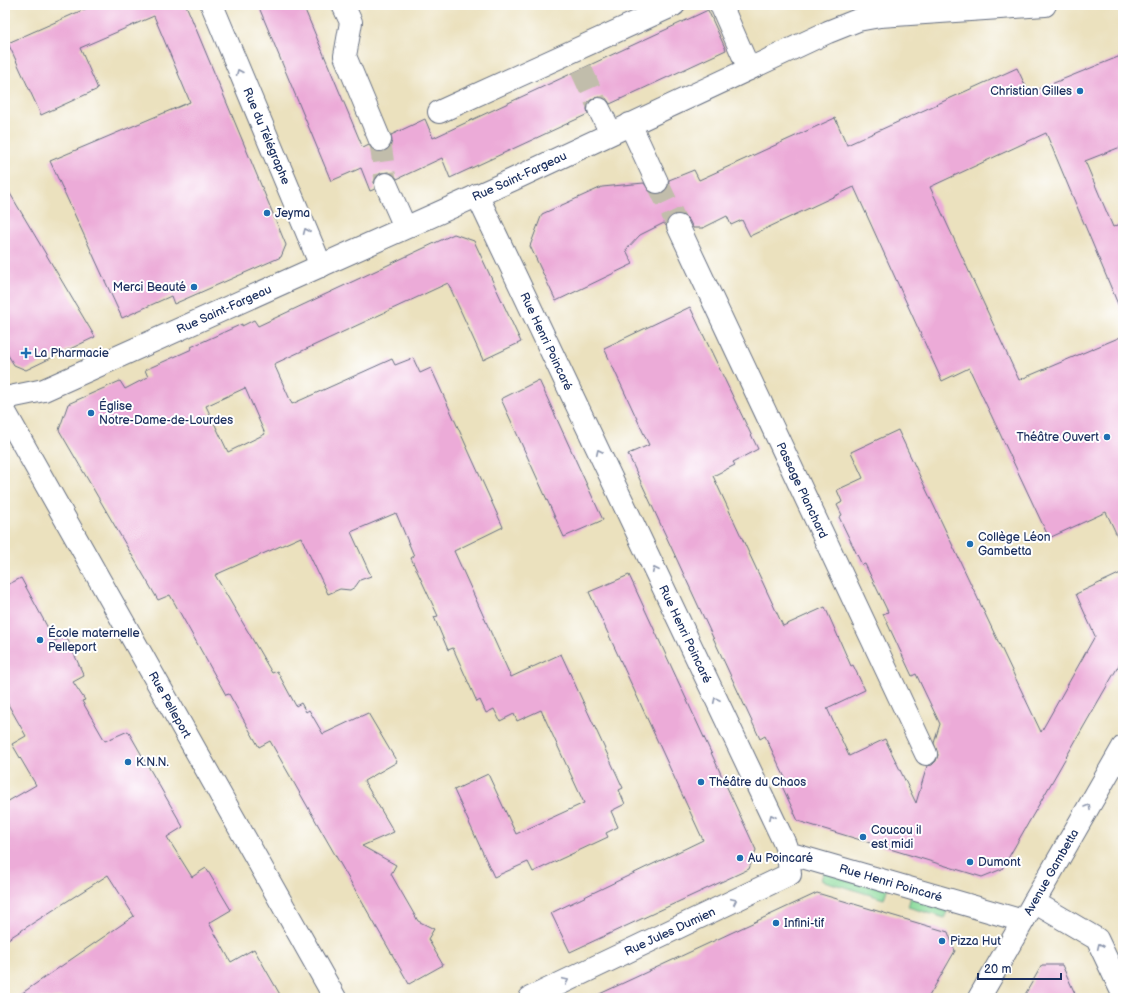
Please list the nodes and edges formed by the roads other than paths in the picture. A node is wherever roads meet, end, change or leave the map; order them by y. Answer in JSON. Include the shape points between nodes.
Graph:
{"nodes":[{"id":1,"x":212,"y":5,"type":"edge"},
{"id":2,"x":344,"y":5,"type":"edge"},
{"id":3,"x":674,"y":5,"type":"edge"},
{"id":4,"x":721,"y":5,"type":"edge"},
{"id":5,"x":1045,"y":5,"type":"edge"},
{"id":6,"x":947,"y":8,"type":"edge"},
{"id":7,"x":749,"y":69,"type":"junction"},
{"id":8,"x":599,"y":109,"type":"tunnel mouth"},
{"id":9,"x":439,"y":112,"type":"dead end"},
{"id":10,"x":621,"y":129,"type":"junction"},
{"id":11,"x":380,"y":140,"type":"tunnel mouth"},
{"id":12,"x":657,"y":182,"type":"tunnel mouth"},
{"id":13,"x":386,"y":184,"type":"tunnel mouth"},
{"id":14,"x":477,"y":195,"type":"junction"},
{"id":15,"x":678,"y":226,"type":"tunnel mouth"},
{"id":16,"x":405,"y":227,"type":"junction"},
{"id":17,"x":321,"y":266,"type":"junction"},
{"id":18,"x":5,"y":398,"type":"edge"},
{"id":19,"x":5,"y":412,"type":"edge"},
{"id":20,"x":1123,"y":747,"type":"edge"},
{"id":21,"x":926,"y":754,"type":"dead end"},
{"id":22,"x":788,"y":853,"type":"junction"},
{"id":23,"x":1034,"y":902,"type":"junction"},
{"id":24,"x":1023,"y":921,"type":"junction"},
{"id":25,"x":1123,"y":994,"type":"edge"},
{"id":26,"x":336,"y":998,"type":"edge"},
{"id":27,"x":530,"y":998,"type":"edge"},
{"id":28,"x":979,"y":998,"type":"edge"}],
"edges":[{"from":17,"to":1,"type":"street","name":"Rue du Télégraphe","one_way":true},
{"from":2,"to":11,"type":"street","via":[[351,22],[345,56]]},
{"from":3,"to":9,"type":"street","via":[[577,60]]},
{"from":4,"to":7,"type":"street"},
{"from":5,"to":6,"type":"street","name":"Rue Saint-Fargeau"},
{"from":6,"to":7,"type":"street","name":"Rue Saint-Fargeau","via":[[858,20]]},
{"from":7,"to":10,"type":"street","name":"Rue Saint-Fargeau"},
{"from":8,"to":10,"type":"street"},
{"from":10,"to":12,"type":"street"},
{"from":10,"to":14,"type":"street","name":"Rue Saint-Fargeau"},
{"from":13,"to":16,"type":"street"},
{"from":14,"to":16,"type":"street","name":"Rue Saint-Fargeau"},
{"from":22,"to":14,"type":"street","name":"Rue Henri Poincaré","one_way":true},
{"from":15,"to":21,"type":"street","name":"Passage Planchard"},
{"from":16,"to":17,"type":"street","name":"Rue Saint-Fargeau"},
{"from":17,"to":18,"type":"street","name":"Rue Saint-Fargeau","via":[[44,390]]},
{"from":19,"to":26,"type":"street","name":"Rue Pelleport"},
{"from":23,"to":20,"type":"street","name":"Avenue Gambetta","one_way":true},
{"from":22,"to":24,"type":"street","name":"Rue Henri Poincaré"},
{"from":27,"to":22,"type":"street","name":"Rue Jules Dumien","one_way":true,"via":[[790,874]]},
{"from":23,"to":24,"type":"street","name":"Avenue Gambetta"},
{"from":25,"to":23,"type":"street","one_way":true,"via":[[1097,939]]},
{"from":24,"to":28,"type":"street","name":"Avenue Gambetta"}]}
